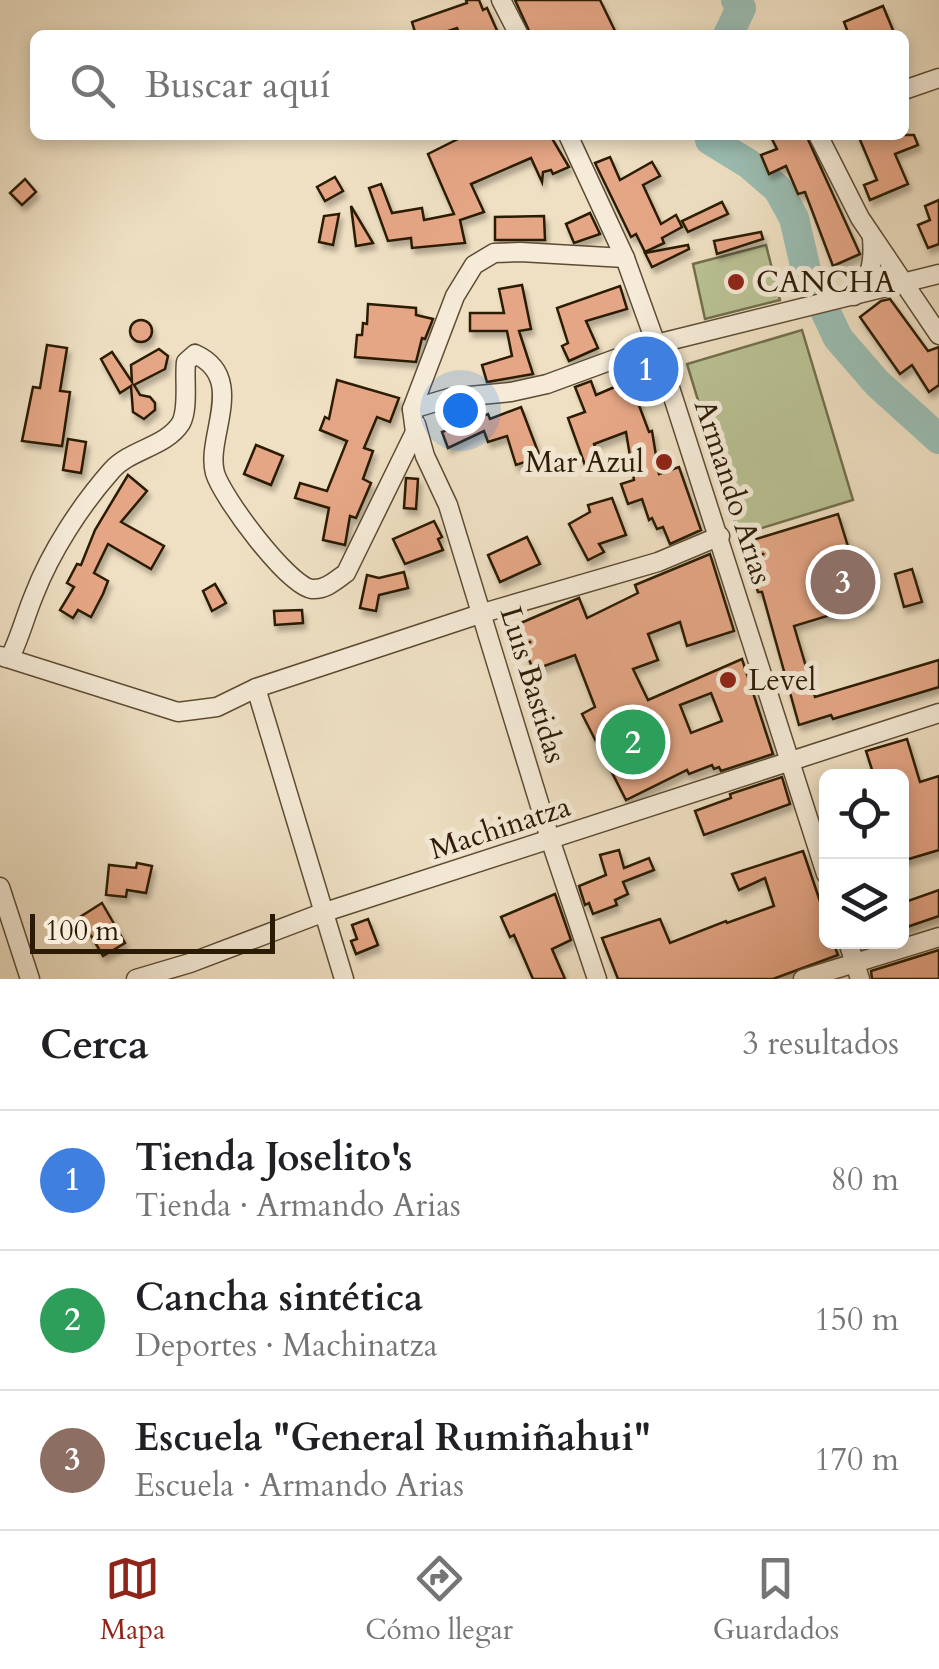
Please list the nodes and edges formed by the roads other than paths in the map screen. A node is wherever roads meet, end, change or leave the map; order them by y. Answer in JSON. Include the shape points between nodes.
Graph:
{"nodes":[{"id":1,"x":501,"y":0,"type":"edge"},
{"id":2,"x":516,"y":30,"type":"edge"},
{"id":3,"x":939,"y":78,"type":"edge"},
{"id":4,"x":909,"y":88,"type":"edge"},
{"id":5,"x":570,"y":140,"type":"edge"},
{"id":6,"x":821,"y":140,"type":"edge"},
{"id":7,"x":871,"y":234,"type":"junction"},
{"id":8,"x":624,"y":258,"type":"junction"},
{"id":9,"x":939,"y":274,"type":"edge"},
{"id":10,"x":906,"y":284,"type":"junction"},
{"id":11,"x":848,"y":298,"type":"junction"},
{"id":12,"x":939,"y":336,"type":"edge"},
{"id":13,"x":656,"y":344,"type":"junction"},
{"id":14,"x":412,"y":409,"type":"junction"},
{"id":15,"x":720,"y":536,"type":"junction"},
{"id":16,"x":483,"y":613,"type":"junction"},
{"id":17,"x":3,"y":657,"type":"edge"},
{"id":18,"x":256,"y":688,"type":"junction"},
{"id":19,"x":939,"y":713,"type":"edge"},
{"id":20,"x":790,"y":761,"type":"junction"},
{"id":21,"x":551,"y":842,"type":"junction"},
{"id":22,"x":821,"y":859,"type":"edge"},
{"id":23,"x":0,"y":887,"type":"edge"},
{"id":24,"x":322,"y":913,"type":"junction"},
{"id":25,"x":939,"y":937,"type":"edge"},
{"id":26,"x":858,"y":971,"type":"edge"},
{"id":27,"x":30,"y":979,"type":"edge"},
{"id":28,"x":136,"y":979,"type":"edge"},
{"id":29,"x":344,"y":979,"type":"edge"},
{"id":30,"x":597,"y":979,"type":"edge"},
{"id":31,"x":804,"y":979,"type":"edge"}],
"edges":[{"from":1,"to":2,"type":"street"},
{"from":3,"to":4,"type":"street"},
{"from":5,"to":8,"type":"street","name":"Armando Arias"},
{"from":6,"to":7,"type":"street"},
{"from":7,"to":10,"type":"street"},
{"from":7,"to":11,"type":"street","via":[[872,270]]},
{"from":8,"to":13,"type":"street","name":"Armando Arias"},
{"from":8,"to":14,"type":"street","via":[[507,252],[474,265],[455,296]]},
{"from":9,"to":10,"type":"street"},
{"from":10,"to":11,"type":"street"},
{"from":10,"to":12,"type":"street"},
{"from":11,"to":13,"type":"street"},
{"from":13,"to":14,"type":"street","via":[[547,384]]},
{"from":13,"to":15,"type":"street","name":"Armando Arias"},
{"from":14,"to":16,"type":"street","name":"Luis Bastidas"},
{"from":14,"to":17,"type":"street","via":[[415,432],[346,573],[312,589],[296,582],[222,489],[214,468],[221,386],[195,354],[186,362],[184,418],[175,431],[123,457],[105,478],[68,530]]},
{"from":15,"to":16,"type":"street","via":[[658,562]]},
{"from":15,"to":20,"type":"street","name":"Armando Arias"},
{"from":16,"to":18,"type":"street"},
{"from":16,"to":21,"type":"street","name":"Luis Bastidas"},
{"from":17,"to":18,"type":"street","via":[[178,712],[217,707]]},
{"from":18,"to":24,"type":"street"},
{"from":19,"to":20,"type":"street","name":"Machinatza"},
{"from":20,"to":21,"type":"street","name":"Machinatza"},
{"from":20,"to":22,"type":"street","name":"Armando Arias"},
{"from":21,"to":24,"type":"street","name":"Machinatza"},
{"from":21,"to":30,"type":"street","name":"Luis Bastidas"},
{"from":23,"to":27,"type":"street"},
{"from":24,"to":28,"type":"street","name":"Machinatza"},
{"from":24,"to":29,"type":"street"},
{"from":25,"to":26,"type":"street"},
{"from":26,"to":31,"type":"street"}]}
